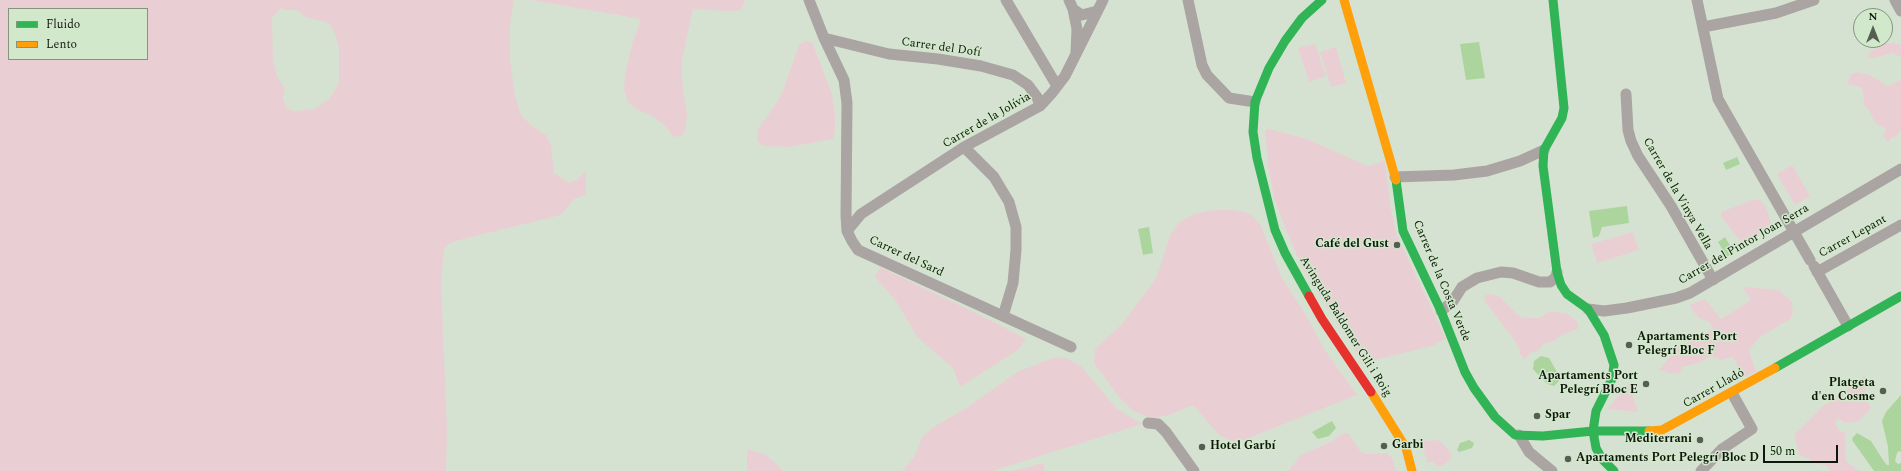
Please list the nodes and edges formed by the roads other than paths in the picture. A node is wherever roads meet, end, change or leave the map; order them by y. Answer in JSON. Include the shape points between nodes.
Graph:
{"nodes":[{"id":1,"x":810,"y":0,"type":"edge"},
{"id":2,"x":1006,"y":0,"type":"edge"},
{"id":3,"x":1103,"y":0,"type":"edge"},
{"id":4,"x":1188,"y":0,"type":"edge"},
{"id":5,"x":1322,"y":0,"type":"edge"},
{"id":6,"x":1344,"y":0,"type":"edge"},
{"id":7,"x":1553,"y":0,"type":"edge"},
{"id":8,"x":1697,"y":0,"type":"edge"},
{"id":9,"x":1814,"y":0,"type":"edge"},
{"id":10,"x":1895,"y":0,"type":"edge"},
{"id":11,"x":1071,"y":4,"type":"edge"},
{"id":12,"x":1097,"y":11,"type":"junction"},
{"id":13,"x":1901,"y":11,"type":"edge"},
{"id":14,"x":1702,"y":27,"type":"junction"},
{"id":15,"x":824,"y":38,"type":"junction"},
{"id":16,"x":1076,"y":54,"type":"junction"},
{"id":17,"x":1058,"y":86,"type":"junction"},
{"id":18,"x":1626,"y":94,"type":"dead end"},
{"id":19,"x":1255,"y":102,"type":"junction"},
{"id":20,"x":1040,"y":106,"type":"junction"},
{"id":21,"x":964,"y":147,"type":"junction"},
{"id":22,"x":1544,"y":150,"type":"junction"},
{"id":23,"x":1901,"y":169,"type":"edge"},
{"id":24,"x":1394,"y":177,"type":"junction"},
{"id":25,"x":1901,"y":225,"type":"edge"},
{"id":26,"x":847,"y":231,"type":"junction"},
{"id":27,"x":1794,"y":231,"type":"junction"},
{"id":28,"x":1814,"y":266,"type":"junction"},
{"id":29,"x":1557,"y":272,"type":"junction"},
{"id":30,"x":1713,"y":280,"type":"junction"},
{"id":31,"x":1901,"y":296,"type":"edge"},
{"id":32,"x":1588,"y":310,"type":"junction"},
{"id":33,"x":1441,"y":311,"type":"junction"},
{"id":34,"x":1003,"y":316,"type":"junction"},
{"id":35,"x":1848,"y":326,"type":"junction"},
{"id":36,"x":1071,"y":347,"type":"dead end"},
{"id":37,"x":1732,"y":393,"type":"junction"},
{"id":38,"x":1148,"y":423,"type":"dead end"},
{"id":39,"x":1593,"y":431,"type":"junction"},
{"id":40,"x":1519,"y":435,"type":"junction"},
{"id":41,"x":1194,"y":471,"type":"edge"},
{"id":42,"x":1412,"y":471,"type":"edge"},
{"id":43,"x":1552,"y":471,"type":"edge"},
{"id":44,"x":1614,"y":471,"type":"edge"},
{"id":45,"x":1702,"y":471,"type":"edge"}],
"edges":[{"from":1,"to":15,"type":"street","name":"Carrer del Sard"},
{"from":2,"to":17,"type":"street"},
{"from":3,"to":12,"type":"street","name":"Carrer de la Jolívia"},
{"from":4,"to":19,"type":"street","via":[[1202,65],[1208,75],[1229,98]]},
{"from":5,"to":19,"type":"street","name":"Avinguda Baldomer Gili i Roig","via":[[1302,18],[1285,41],[1269,68]]},
{"from":6,"to":24,"type":"street","name":"Carrer de la Costa Verde"},
{"from":7,"to":22,"type":"street","via":[[1564,108],[1562,118]]},
{"from":8,"to":14,"type":"street"},
{"from":9,"to":14,"type":"street","via":[[1776,13]]},
{"from":10,"to":13,"type":"street"},
{"from":11,"to":12,"type":"street","via":[[1082,15]]},
{"from":11,"to":16,"type":"street","via":[[1077,29]]},
{"from":12,"to":16,"type":"street","name":"Carrer de la Jolívia"},
{"from":14,"to":27,"type":"street","via":[[1718,99]]},
{"from":15,"to":20,"type":"street","name":"Carrer del Dofí","via":[[889,54],[981,66],[1013,75],[1028,85]]},
{"from":15,"to":26,"type":"street","name":"Carrer del Sard","via":[[844,80],[847,103]]},
{"from":16,"to":17,"type":"street","name":"Carrer de la Jolívia"},
{"from":17,"to":20,"type":"street","name":"Carrer de la Jolívia"},
{"from":18,"to":30,"type":"street","name":"Carrer de la Vinya Vella","via":[[1628,130],[1633,146]]},
{"from":19,"to":42,"type":"street","name":"Avinguda Baldomer Gili i Roig","via":[[1253,132],[1256,158],[1275,230],[1294,271],[1322,319],[1398,433],[1406,448]]},
{"from":20,"to":21,"type":"street","name":"Carrer de la Jolívia"},
{"from":21,"to":26,"type":"street","name":"Carrer de la Jolívia","via":[[861,214]]},
{"from":21,"to":34,"type":"street","via":[[994,177],[1009,202],[1016,227],[1013,283]]},
{"from":22,"to":24,"type":"street","via":[[1520,161],[1487,171]]},
{"from":22,"to":29,"type":"street","via":[[1543,166]]},
{"from":23,"to":27,"type":"street","name":"Carrer del Pintor Joan Serra"},
{"from":24,"to":33,"type":"street","name":"Carrer de la Costa Verde","via":[[1403,231]]},
{"from":25,"to":28,"type":"street","name":"Carrer Lepant"},
{"from":26,"to":34,"type":"street","name":"Carrer del Sard","via":[[858,250]]},
{"from":27,"to":28,"type":"street"},
{"from":27,"to":30,"type":"street","name":"Carrer del Pintor Joan Serra"},
{"from":28,"to":35,"type":"street"},
{"from":29,"to":32,"type":"street","via":[[1567,294]]},
{"from":29,"to":33,"type":"street","via":[[1556,277],[1550,282],[1539,282],[1513,273],[1501,272],[1477,278],[1462,287],[1453,301]]},
{"from":30,"to":32,"type":"street","name":"Carrer del Pintor Joan Serra","via":[[1676,298],[1627,308]]},
{"from":31,"to":35,"type":"street","name":"Carrer Lladó"},
{"from":32,"to":39,"type":"street","via":[[1604,335],[1614,365],[1609,388],[1596,411]]},
{"from":33,"to":40,"type":"street","name":"Carrer de la Costa Verde","via":[[1474,388],[1498,420],[1511,433]]},
{"from":34,"to":36,"type":"street","name":"Carrer del Sard"},
{"from":35,"to":37,"type":"street","name":"Carrer Lladó"},
{"from":37,"to":39,"type":"street","name":"Carrer Lladó","via":[[1662,430]]},
{"from":37,"to":45,"type":"street","via":[[1752,429],[1722,449]]},
{"from":38,"to":41,"type":"street","via":[[1158,424],[1166,432]]},
{"from":39,"to":40,"type":"street","name":"Carrer Lladó","via":[[1543,436]]},
{"from":39,"to":44,"type":"street","via":[[1596,448],[1602,459]]},
{"from":40,"to":43,"type":"street","name":"Carrer de la Costa Verde","via":[[1529,452]]}]}
